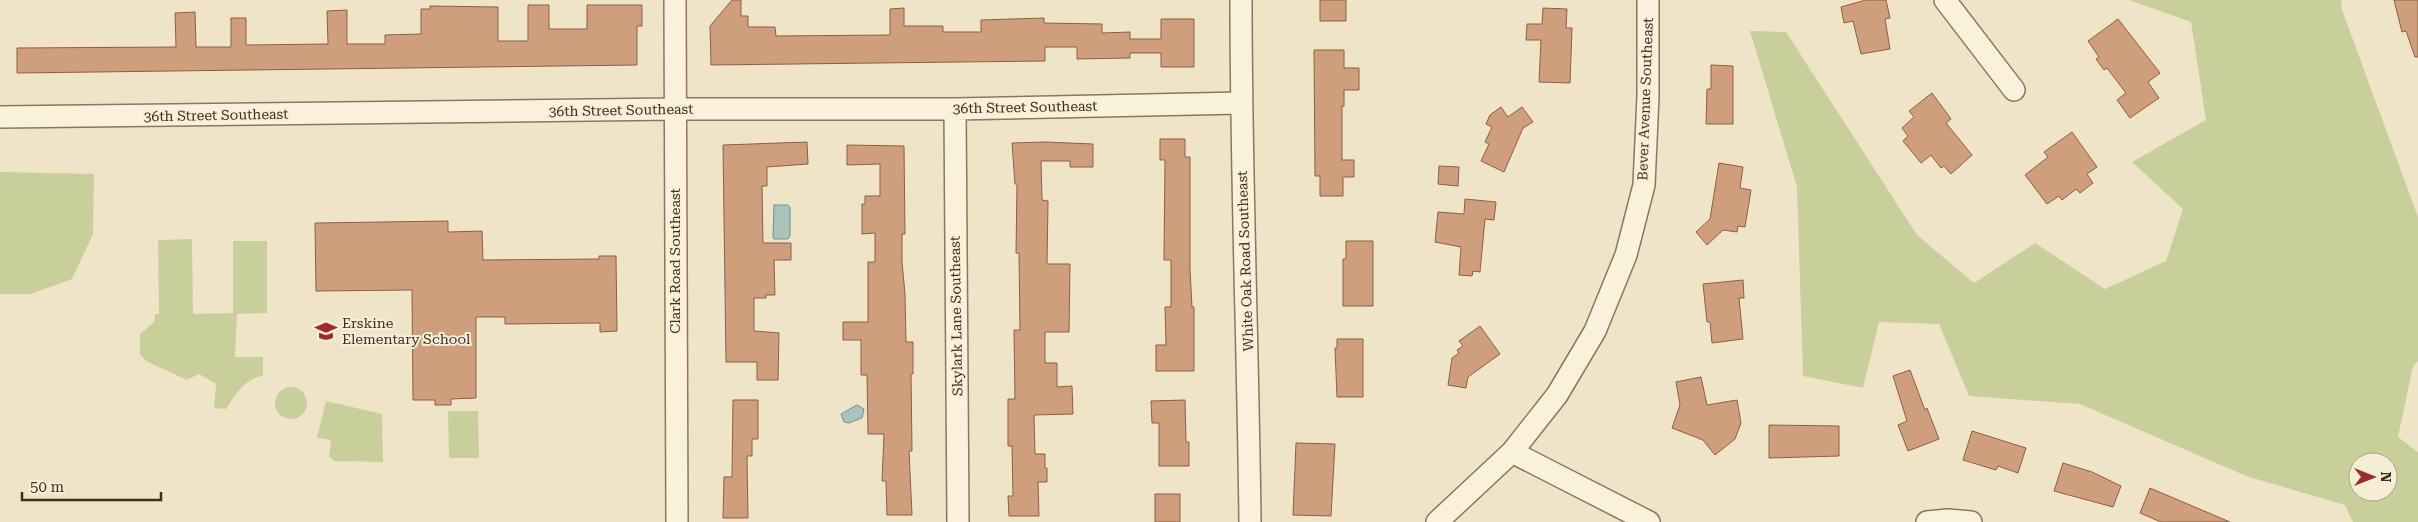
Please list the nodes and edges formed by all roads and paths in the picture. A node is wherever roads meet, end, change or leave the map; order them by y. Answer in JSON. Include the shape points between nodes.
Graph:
{"nodes":[{"id":1,"x":676,"y":0,"type":"edge"},
{"id":2,"x":1241,"y":0,"type":"edge"},
{"id":3,"x":1648,"y":0,"type":"edge"},
{"id":4,"x":1945,"y":0,"type":"edge"},
{"id":5,"x":2014,"y":90,"type":"dead end"},
{"id":6,"x":1241,"y":102,"type":"junction"},
{"id":7,"x":674,"y":109,"type":"junction"},
{"id":8,"x":955,"y":109,"type":"junction"},
{"id":9,"x":0,"y":117,"type":"edge"},
{"id":10,"x":1512,"y":452,"type":"junction"},
{"id":11,"x":677,"y":522,"type":"edge"},
{"id":12,"x":958,"y":522,"type":"edge"},
{"id":13,"x":1250,"y":522,"type":"edge"},
{"id":14,"x":1437,"y":522,"type":"edge"},
{"id":15,"x":1650,"y":522,"type":"edge"},
{"id":16,"x":1927,"y":522,"type":"edge"},
{"id":17,"x":1971,"y":522,"type":"edge"}],
"edges":[{"from":1,"to":7,"type":"street","name":"Clark Road Southeast"},
{"from":2,"to":6,"type":"street","name":"White Oak Road Southeast"},
{"from":3,"to":10,"type":"street","name":"Bever Avenue Southeast","via":[[1644,184],[1626,255],[1595,331],[1557,395]]},
{"from":4,"to":5,"type":"street"},
{"from":6,"to":8,"type":"street","name":"36th Street Southeast"},
{"from":6,"to":13,"type":"street","name":"White Oak Road Southeast"},
{"from":7,"to":8,"type":"street","name":"36th Street Southeast"},
{"from":7,"to":9,"type":"street","name":"36th Street Southeast"},
{"from":7,"to":11,"type":"street","name":"Clark Road Southeast"},
{"from":8,"to":12,"type":"street","name":"Skylark Lane Southeast"},
{"from":10,"to":14,"type":"street","name":"Bever Avenue Southeast"},
{"from":10,"to":15,"type":"street"},
{"from":16,"to":17,"type":"street"}]}
